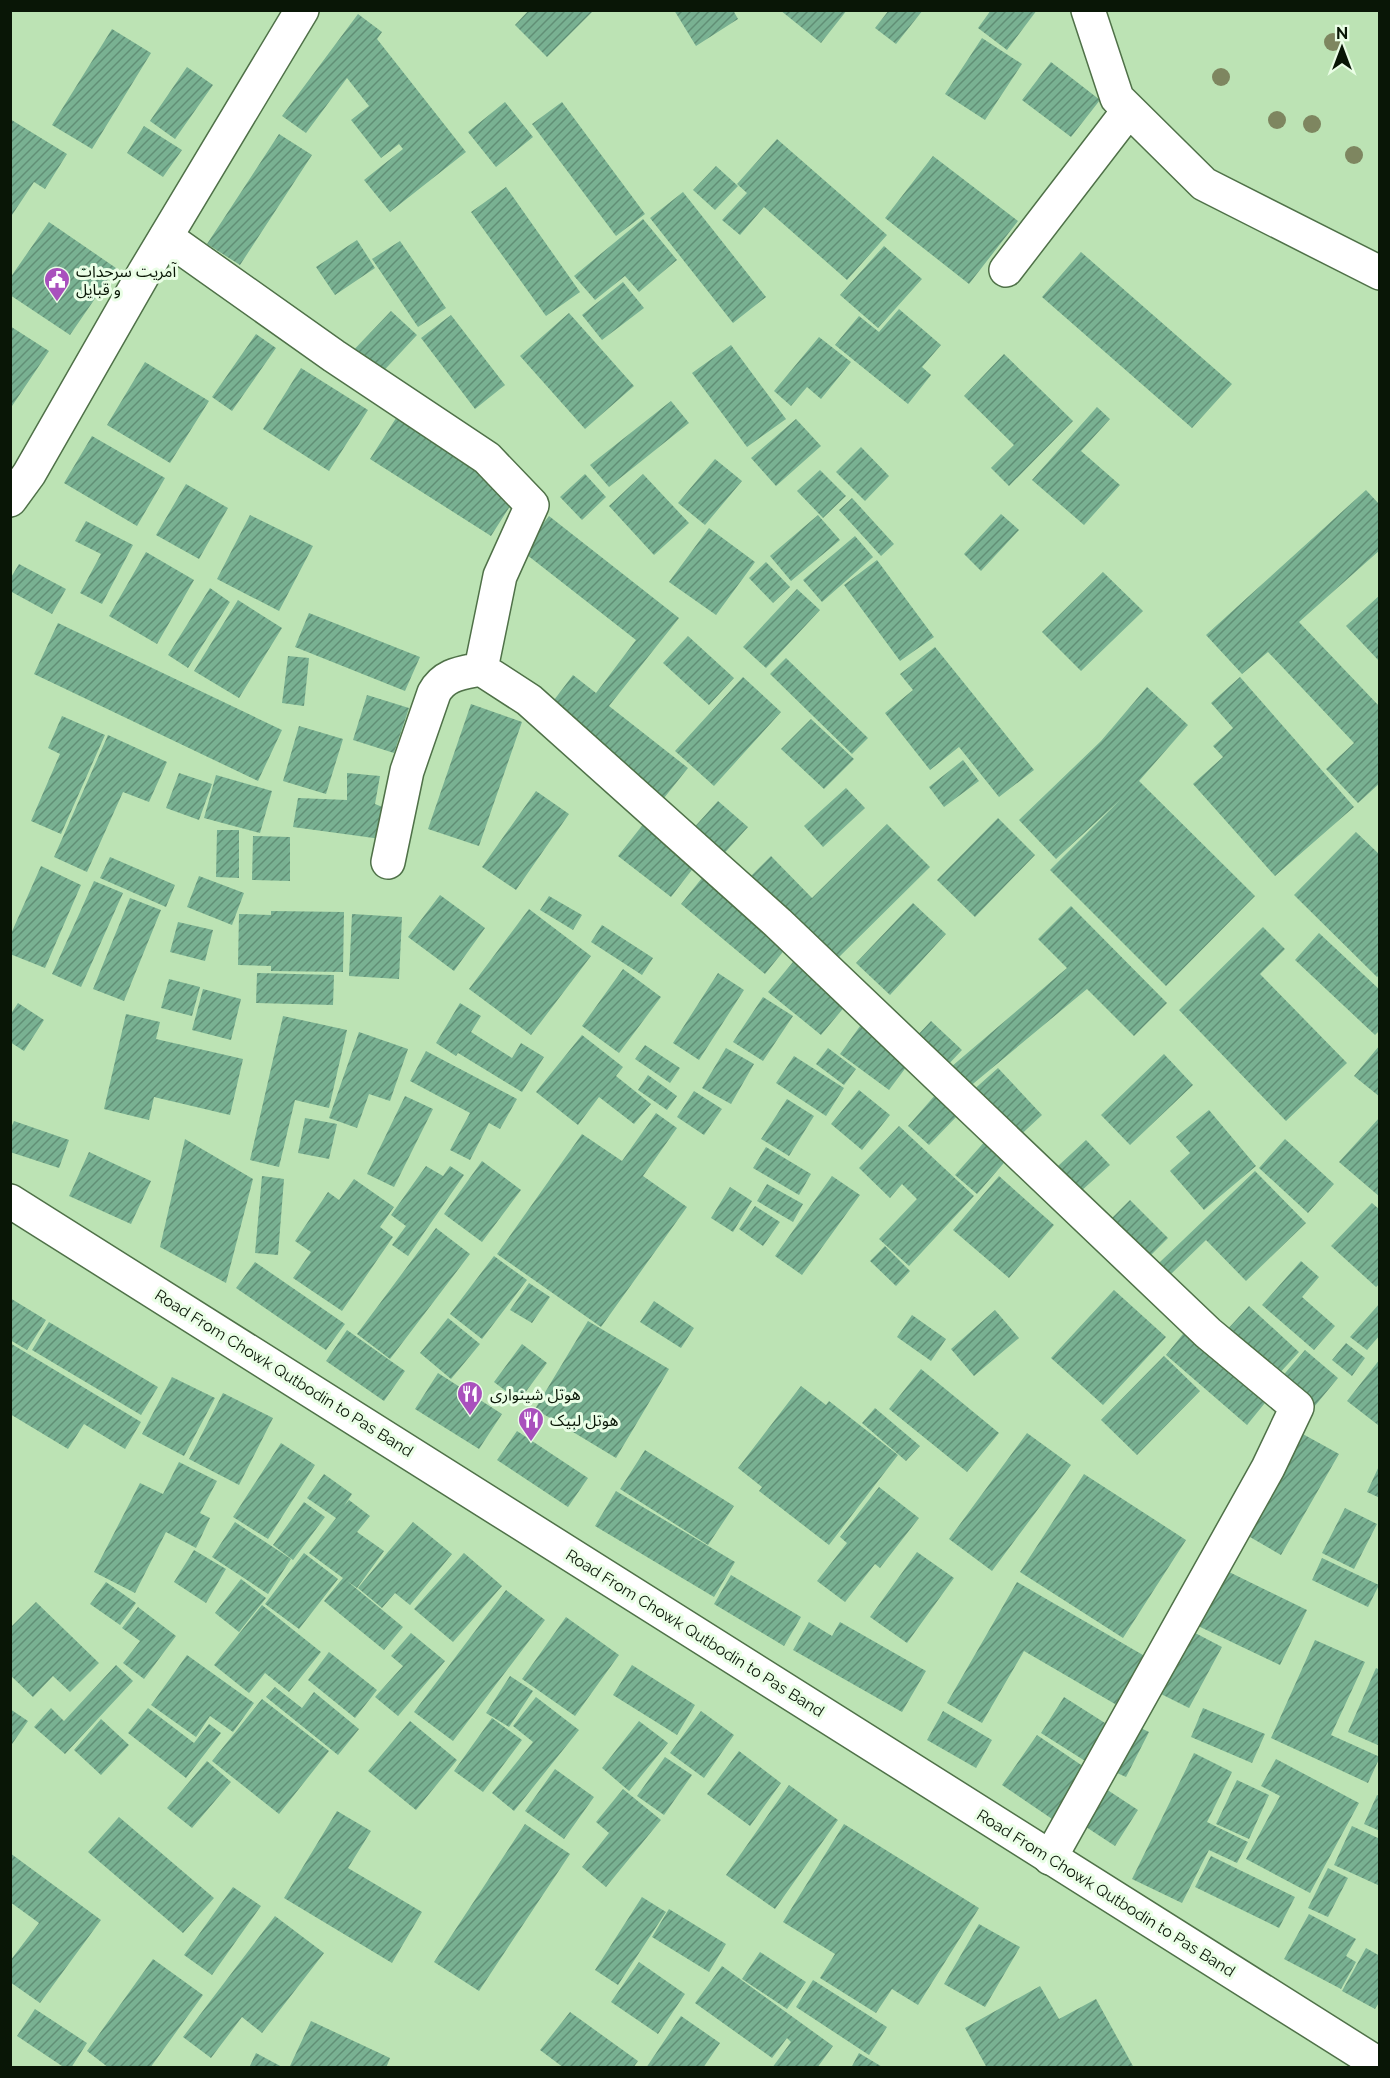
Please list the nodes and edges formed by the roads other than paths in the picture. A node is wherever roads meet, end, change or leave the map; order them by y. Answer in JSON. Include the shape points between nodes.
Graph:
{"nodes":[{"id":1,"x":302,"y":10,"type":"edge"},
{"id":2,"x":1088,"y":10,"type":"edge"},
{"id":3,"x":1128,"y":110,"type":"junction"},
{"id":4,"x":166,"y":237,"type":"junction"},
{"id":5,"x":1006,"y":270,"type":"dead end"},
{"id":6,"x":1380,"y":273,"type":"edge"},
{"id":7,"x":10,"y":500,"type":"edge"},
{"id":8,"x":482,"y":669,"type":"junction"},
{"id":9,"x":388,"y":862,"type":"dead end"},
{"id":10,"x":10,"y":1201,"type":"edge"},
{"id":11,"x":1050,"y":1858,"type":"junction"},
{"id":12,"x":1380,"y":2066,"type":"edge"}],
"edges":[{"from":1,"to":4,"type":"street"},
{"from":2,"to":3,"type":"street","via":[[1117,98]]},
{"from":3,"to":5,"type":"street"},
{"from":3,"to":6,"type":"street","via":[[1204,184]]},
{"from":4,"to":7,"type":"street","via":[[29,474]]},
{"from":4,"to":8,"type":"street","via":[[487,458],[532,505],[500,576]]},
{"from":8,"to":9,"type":"street","via":[[447,677],[434,693],[407,771]]},
{"from":8,"to":11,"type":"street","via":[[529,700],[778,923],[1208,1333],[1297,1407],[1268,1467]]},
{"from":10,"to":11,"type":"street","name":"Road From Chowk Qutbodin to Pas Band"},
{"from":11,"to":12,"type":"street","name":"Road From Chowk Qutbodin to Pas Band"}]}
